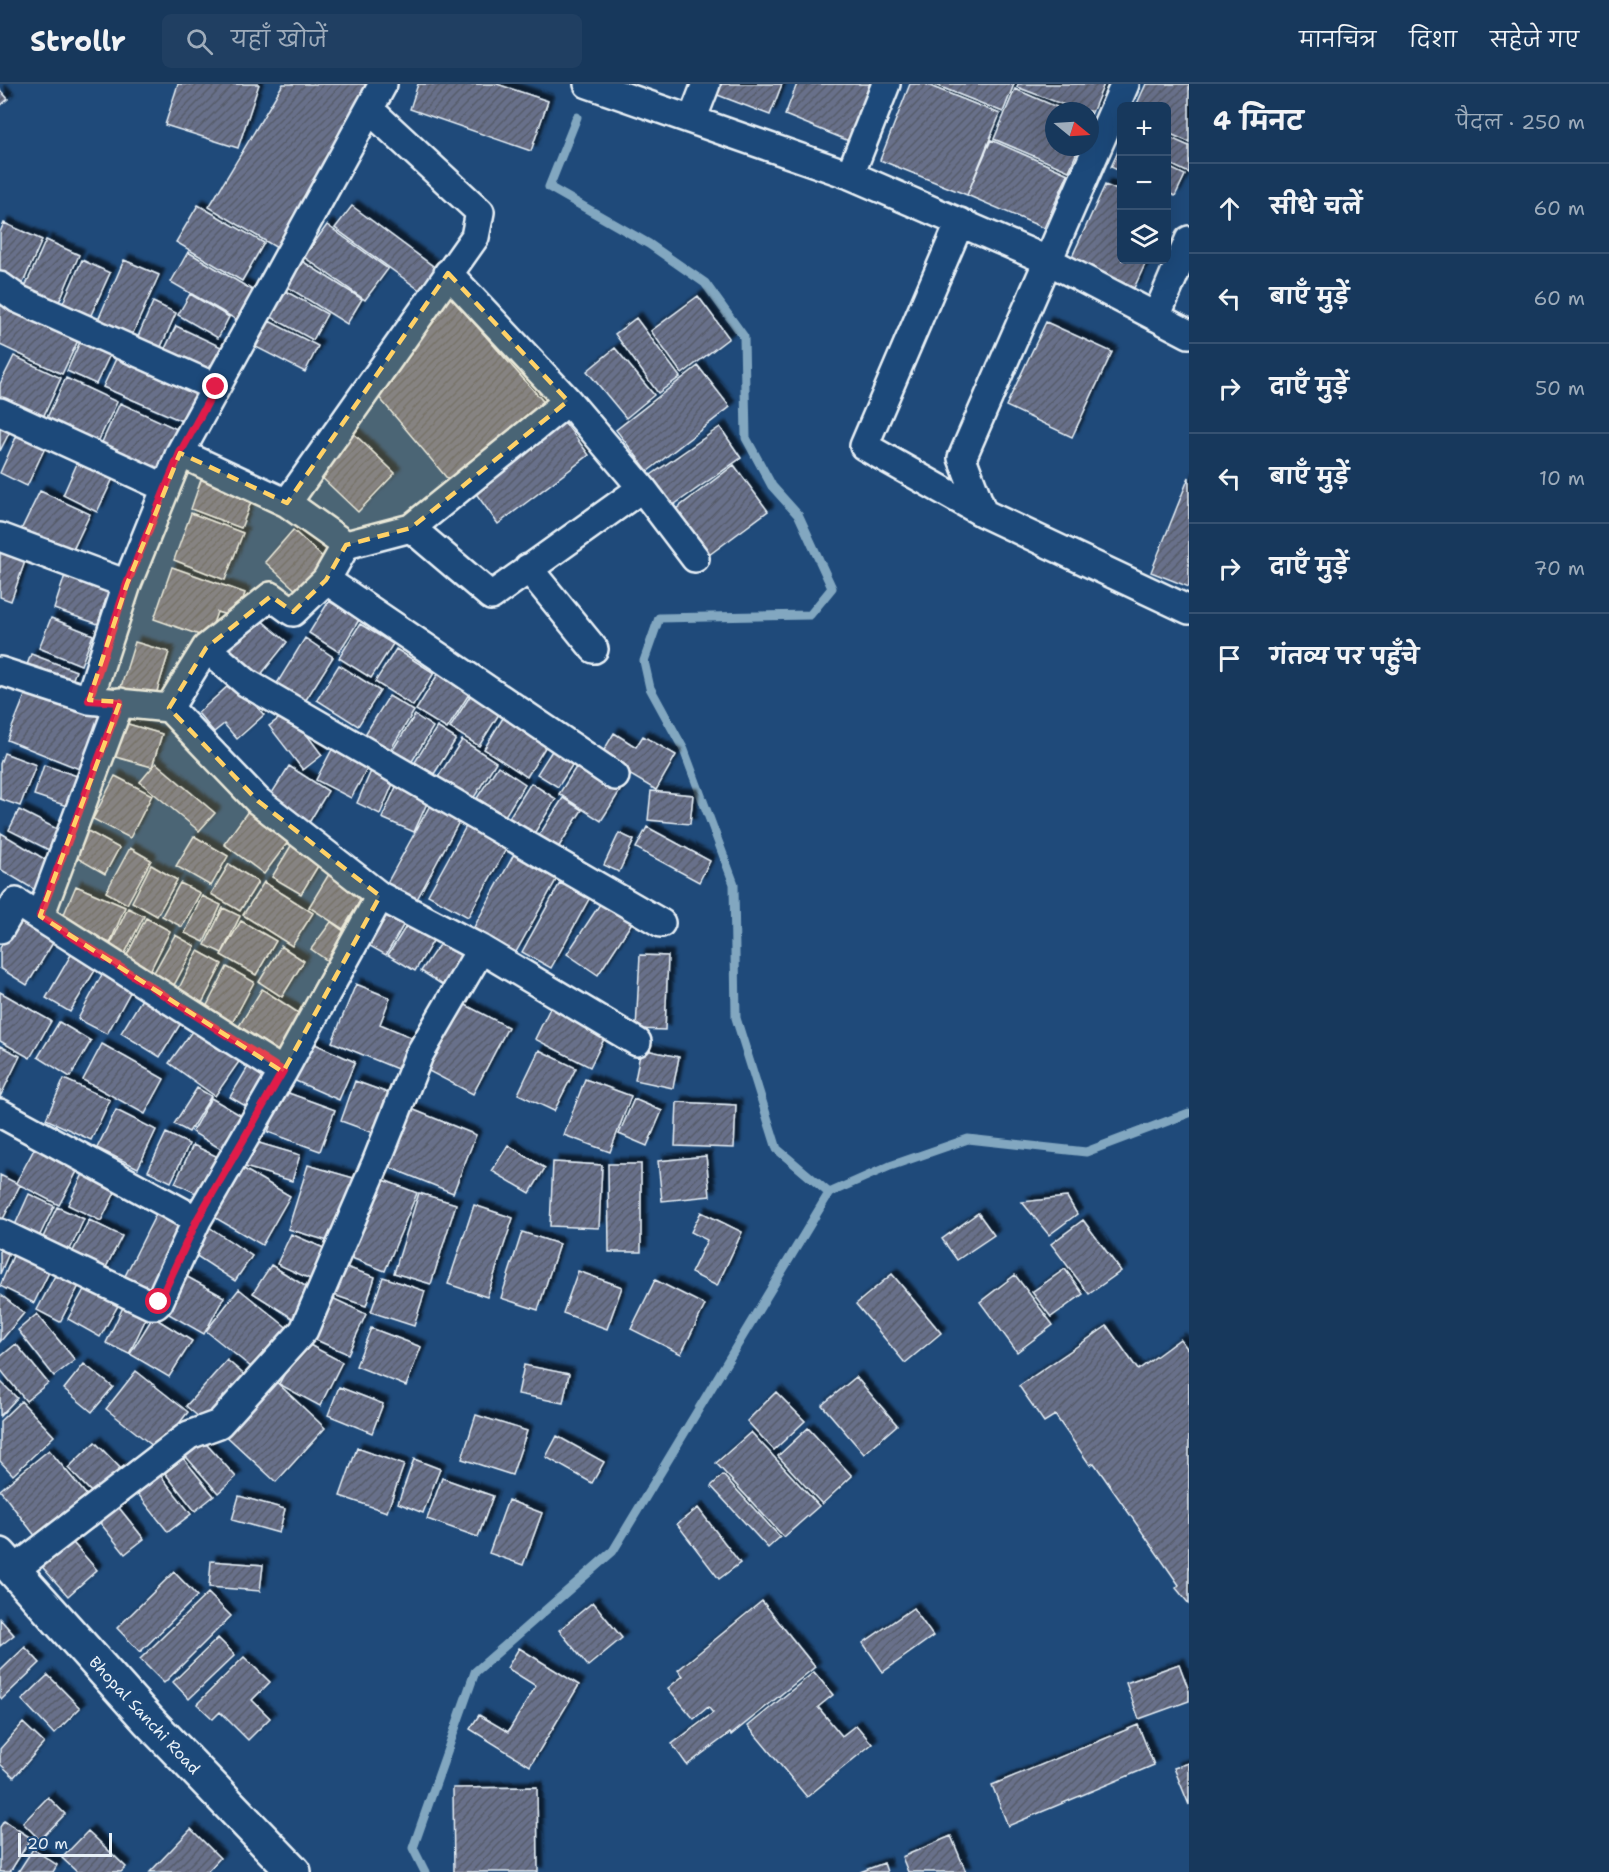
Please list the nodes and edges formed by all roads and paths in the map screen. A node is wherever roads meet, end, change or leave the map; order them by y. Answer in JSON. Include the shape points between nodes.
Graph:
{"nodes":[{"id":1,"x":383,"y":84,"type":"edge"},
{"id":2,"x":588,"y":84,"type":"edge"},
{"id":3,"x":706,"y":84,"type":"edge"},
{"id":4,"x":886,"y":84,"type":"edge"},
{"id":5,"x":1125,"y":84,"type":"edge"},
{"id":6,"x":370,"y":110,"type":"junction"},
{"id":7,"x":692,"y":120,"type":"junction"},
{"id":8,"x":850,"y":175,"type":"junction"},
{"id":9,"x":960,"y":222,"type":"junction"},
{"id":10,"x":1189,"y":240,"type":"edge"},
{"id":11,"x":1049,"y":261,"type":"junction"},
{"id":12,"x":448,"y":273,"type":"junction"},
{"id":13,"x":0,"y":286,"type":"edge"},
{"id":14,"x":1156,"y":317,"type":"junction"},
{"id":15,"x":1189,"y":334,"type":"edge"},
{"id":16,"x":216,"y":387,"type":"junction"},
{"id":17,"x":568,"y":400,"type":"junction"},
{"id":18,"x":0,"y":412,"type":"edge"},
{"id":19,"x":180,"y":453,"type":"junction"},
{"id":20,"x":166,"y":488,"type":"junction"},
{"id":21,"x":642,"y":488,"type":"junction"},
{"id":22,"x":287,"y":503,"type":"junction"},
{"id":23,"x":983,"y":513,"type":"junction"},
{"id":24,"x":411,"y":528,"type":"junction"},
{"id":25,"x":0,"y":537,"type":"edge"},
{"id":26,"x":346,"y":545,"type":"junction"},
{"id":27,"x":694,"y":558,"type":"dead end"},
{"id":28,"x":528,"y":568,"type":"junction"},
{"id":29,"x":326,"y":580,"type":"junction"},
{"id":30,"x":127,"y":584,"type":"junction"},
{"id":31,"x":1189,"y":610,"type":"edge"},
{"id":32,"x":206,"y":648,"type":"junction"},
{"id":33,"x":594,"y":649,"type":"dead end"},
{"id":34,"x":0,"y":671,"type":"edge"},
{"id":35,"x":89,"y":700,"type":"junction"},
{"id":36,"x":120,"y":702,"type":"junction"},
{"id":37,"x":169,"y":708,"type":"junction"},
{"id":38,"x":615,"y":776,"type":"dead end"},
{"id":39,"x":380,"y":896,"type":"junction"},
{"id":40,"x":40,"y":916,"type":"junction"},
{"id":41,"x":661,"y":923,"type":"dead end"},
{"id":42,"x":0,"y":929,"type":"edge"},
{"id":43,"x":481,"y":949,"type":"junction"},
{"id":44,"x":637,"y":1042,"type":"dead end"},
{"id":45,"x":283,"y":1071,"type":"junction"},
{"id":46,"x":0,"y":1113,"type":"edge"},
{"id":47,"x":197,"y":1220,"type":"junction"},
{"id":48,"x":0,"y":1233,"type":"edge"},
{"id":49,"x":7,"y":1563,"type":"edge"},
{"id":50,"x":294,"y":1872,"type":"edge"}],
"edges":[{"from":1,"to":6,"type":"street"},
{"from":2,"to":7,"type":"street"},
{"from":3,"to":7,"type":"street"},
{"from":4,"to":8,"type":"street"},
{"from":5,"to":11,"type":"street"},
{"from":6,"to":12,"type":"street","via":[[480,212],[475,237]]},
{"from":6,"to":16,"type":"street"},
{"from":7,"to":8,"type":"street"},
{"from":8,"to":9,"type":"street"},
{"from":9,"to":11,"type":"street"},
{"from":9,"to":23,"type":"street","via":[[864,446]]},
{"from":10,"to":14,"type":"street"},
{"from":11,"to":14,"type":"street"},
{"from":11,"to":23,"type":"street","via":[[962,458]]},
{"from":12,"to":17,"type":"street"},
{"from":12,"to":22,"type":"street"},
{"from":13,"to":16,"type":"street","via":[[18,299]]},
{"from":14,"to":15,"type":"street"},
{"from":16,"to":19,"type":"street"},
{"from":17,"to":21,"type":"street"},
{"from":17,"to":24,"type":"street"},
{"from":18,"to":20,"type":"street"},
{"from":19,"to":20,"type":"street"},
{"from":19,"to":22,"type":"street"},
{"from":20,"to":30,"type":"street"},
{"from":21,"to":27,"type":"street"},
{"from":21,"to":28,"type":"street"},
{"from":22,"to":26,"type":"street"},
{"from":23,"to":31,"type":"street"},
{"from":24,"to":26,"type":"street"},
{"from":24,"to":28,"type":"street","via":[[491,596]]},
{"from":25,"to":30,"type":"street"},
{"from":26,"to":29,"type":"street"},
{"from":28,"to":33,"type":"street"},
{"from":29,"to":32,"type":"street","via":[[293,612],[271,596]]},
{"from":29,"to":38,"type":"street"},
{"from":30,"to":35,"type":"street"},
{"from":32,"to":37,"type":"street"},
{"from":32,"to":41,"type":"street","via":[[247,683]]},
{"from":34,"to":35,"type":"street"},
{"from":35,"to":36,"type":"street"},
{"from":36,"to":37,"type":"street"},
{"from":36,"to":40,"type":"street"},
{"from":37,"to":39,"type":"street","via":[[258,801]]},
{"from":39,"to":43,"type":"street"},
{"from":39,"to":45,"type":"street"},
{"from":40,"to":42,"type":"street","via":[[16,902]]},
{"from":40,"to":45,"type":"street"},
{"from":43,"to":44,"type":"street"},
{"from":43,"to":49,"type":"street","via":[[419,1055],[304,1330],[219,1424],[189,1435]]},
{"from":45,"to":47,"type":"street"},
{"from":46,"to":47,"type":"street"},
{"from":47,"to":48,"type":"street","via":[[156,1305]]},
{"from":49,"to":50,"type":"main road","name":"Bhopal Sanchi Road","via":[[148,1720]]}]}
